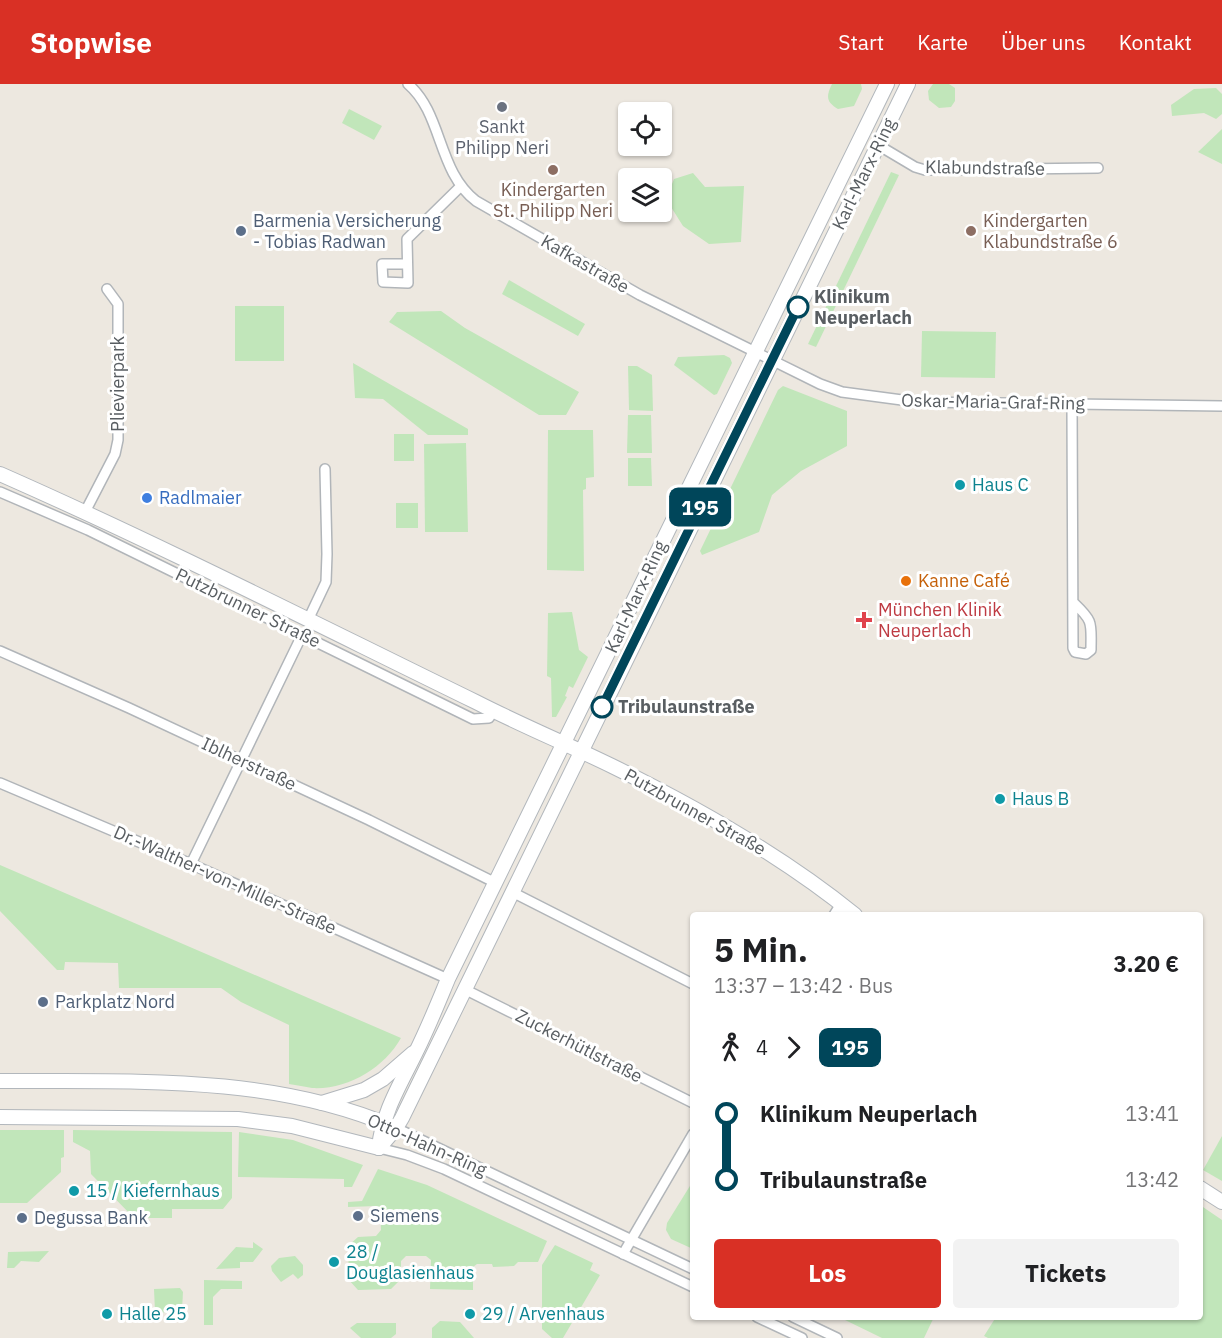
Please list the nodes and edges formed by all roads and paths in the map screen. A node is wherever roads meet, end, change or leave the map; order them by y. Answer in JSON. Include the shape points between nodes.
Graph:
{"nodes":[{"id":1,"x":408,"y":84,"type":"edge"},
{"id":2,"x":887,"y":84,"type":"edge"},
{"id":3,"x":908,"y":84,"type":"edge"},
{"id":4,"x":419,"y":87,"type":"edge"},
{"id":5,"x":879,"y":146,"type":"junction"},
{"id":6,"x":1098,"y":168,"type":"dead end"},
{"id":7,"x":460,"y":187,"type":"junction"},
{"id":8,"x":406,"y":264,"type":"dead end"},
{"id":9,"x":106,"y":289,"type":"dead end"},
{"id":10,"x":755,"y":352,"type":"junction"},
{"id":11,"x":772,"y":360,"type":"junction"},
{"id":12,"x":1072,"y":404,"type":"junction"},
{"id":13,"x":1222,"y":406,"type":"edge"},
{"id":14,"x":325,"y":469,"type":"dead end"},
{"id":15,"x":0,"y":474,"type":"edge"},
{"id":16,"x":0,"y":492,"type":"edge"},
{"id":17,"x":85,"y":512,"type":"junction"},
{"id":18,"x":1074,"y":603,"type":"junction"},
{"id":19,"x":308,"y":620,"type":"junction"},
{"id":20,"x":302,"y":635,"type":"junction"},
{"id":21,"x":0,"y":651,"type":"edge"},
{"id":22,"x":493,"y":711,"type":"junction"},
{"id":23,"x":564,"y":744,"type":"junction"},
{"id":24,"x":580,"y":752,"type":"junction"},
{"id":25,"x":241,"y":760,"type":"junction"},
{"id":26,"x":0,"y":783,"type":"edge"},
{"id":27,"x":191,"y":864,"type":"junction"},
{"id":28,"x":496,"y":883,"type":"junction"},
{"id":29,"x":512,"y":892,"type":"junction"},
{"id":30,"x":838,"y":909,"type":"edge"},
{"id":31,"x":448,"y":979,"type":"junction"},
{"id":32,"x":690,"y":982,"type":"edge"},
{"id":33,"x":464,"y":989,"type":"junction"},
{"id":34,"x":417,"y":1050,"type":"junction"},
{"id":35,"x":0,"y":1081,"type":"edge"},
{"id":36,"x":690,"y":1102,"type":"edge"},
{"id":37,"x":322,"y":1103,"type":"junction"},
{"id":38,"x":0,"y":1117,"type":"edge"},
{"id":39,"x":390,"y":1125,"type":"junction"},
{"id":40,"x":690,"y":1139,"type":"edge"},
{"id":41,"x":379,"y":1148,"type":"junction"},
{"id":42,"x":1203,"y":1190,"type":"edge"},
{"id":43,"x":1222,"y":1202,"type":"edge"},
{"id":44,"x":631,"y":1239,"type":"junction"},
{"id":45,"x":623,"y":1254,"type":"junction"},
{"id":46,"x":690,"y":1268,"type":"edge"},
{"id":47,"x":690,"y":1286,"type":"edge"},
{"id":48,"x":763,"y":1320,"type":"edge"},
{"id":49,"x":799,"y":1320,"type":"edge"},
{"id":50,"x":802,"y":1338,"type":"edge"},
{"id":51,"x":837,"y":1338,"type":"edge"}],
"edges":[{"from":1,"to":4,"type":"street","name":"Kafkastraße"},
{"from":2,"to":10,"type":"main road","name":"Karl-Marx-Ring"},
{"from":3,"to":5,"type":"main road","name":"Karl-Marx-Ring"},
{"from":4,"to":7,"type":"street","name":"Kafkastraße"},
{"from":5,"to":6,"type":"street","name":"Klabundstraße","via":[[926,170]]},
{"from":5,"to":11,"type":"main road","name":"Karl-Marx-Ring"},
{"from":7,"to":8,"type":"street","via":[[409,236]]},
{"from":7,"to":10,"type":"street","name":"Kafkastraße","via":[[476,201],[575,259]]},
{"from":9,"to":17,"type":"street","name":"Plievierpark","via":[[118,304],[118,440],[115,454]]},
{"from":10,"to":11,"type":"street"},
{"from":10,"to":23,"type":"main road","name":"Karl-Marx-Ring"},
{"from":11,"to":12,"type":"street","name":"Oskar-Maria-Graf-Ring","via":[[820,384],[857,396],[917,402]]},
{"from":11,"to":24,"type":"main road","name":"Karl-Marx-Ring"},
{"from":12,"to":13,"type":"street","name":"Oskar-Maria-Graf-Ring"},
{"from":12,"to":18,"type":"street"},
{"from":14,"to":19,"type":"street","via":[[326,582]]},
{"from":15,"to":17,"type":"main road","name":"Putzbrunner Straße"},
{"from":16,"to":20,"type":"street","name":"Putzbrunner Straße","via":[[88,530]]},
{"from":17,"to":19,"type":"main road","name":"Putzbrunner Straße"},
{"from":18,"to":18,"type":"street","via":[[1073,648],[1086,654],[1091,650],[1091,623]]},
{"from":19,"to":22,"type":"main road","name":"Putzbrunner Straße"},
{"from":20,"to":22,"type":"street","name":"Putzbrunner Straße","via":[[472,718],[489,718]]},
{"from":20,"to":25,"type":"street"},
{"from":21,"to":25,"type":"street","name":"Iblherstraße"},
{"from":22,"to":23,"type":"main road","name":"Putzbrunner Straße"},
{"from":23,"to":24,"type":"main road","name":"Putzbrunner Straße"},
{"from":23,"to":28,"type":"main road"},
{"from":24,"to":29,"type":"main road"},
{"from":24,"to":30,"type":"main road","name":"Putzbrunner Straße","via":[[743,836],[813,882]]},
{"from":25,"to":27,"type":"street"},
{"from":25,"to":28,"type":"street","name":"Iblherstraße"},
{"from":26,"to":27,"type":"street","name":"Dr.-Walther-von-Miller-Straße"},
{"from":27,"to":31,"type":"street","name":"Dr.-Walther-von-Miller-Straße"},
{"from":28,"to":31,"type":"main road"},
{"from":29,"to":32,"type":"street"},
{"from":29,"to":33,"type":"main road"},
{"from":31,"to":34,"type":"main road"},
{"from":33,"to":36,"type":"street","name":"Zuckerhütlstraße"},
{"from":33,"to":39,"type":"main road"},
{"from":34,"to":37,"type":"main road","via":[[364,1090]]},
{"from":34,"to":39,"type":"main road"},
{"from":35,"to":37,"type":"main road","name":"Otto-Hahn-Ring","via":[[206,1085]]},
{"from":37,"to":39,"type":"main road","name":"Otto-Hahn-Ring"},
{"from":38,"to":41,"type":"main road","name":"Otto-Hahn-Ring","via":[[238,1119],[304,1128]]},
{"from":39,"to":41,"type":"main road"},
{"from":39,"to":44,"type":"street","name":"Otto-Hahn-Ring"},
{"from":40,"to":44,"type":"street"},
{"from":41,"to":45,"type":"street","name":"Otto-Hahn-Ring","via":[[444,1169]]},
{"from":42,"to":43,"type":"main road"},
{"from":44,"to":45,"type":"street"},
{"from":44,"to":46,"type":"street","name":"Otto-Hahn-Ring"},
{"from":45,"to":47,"type":"street","name":"Otto-Hahn-Ring"},
{"from":48,"to":50,"type":"street"},
{"from":49,"to":51,"type":"street"}]}
